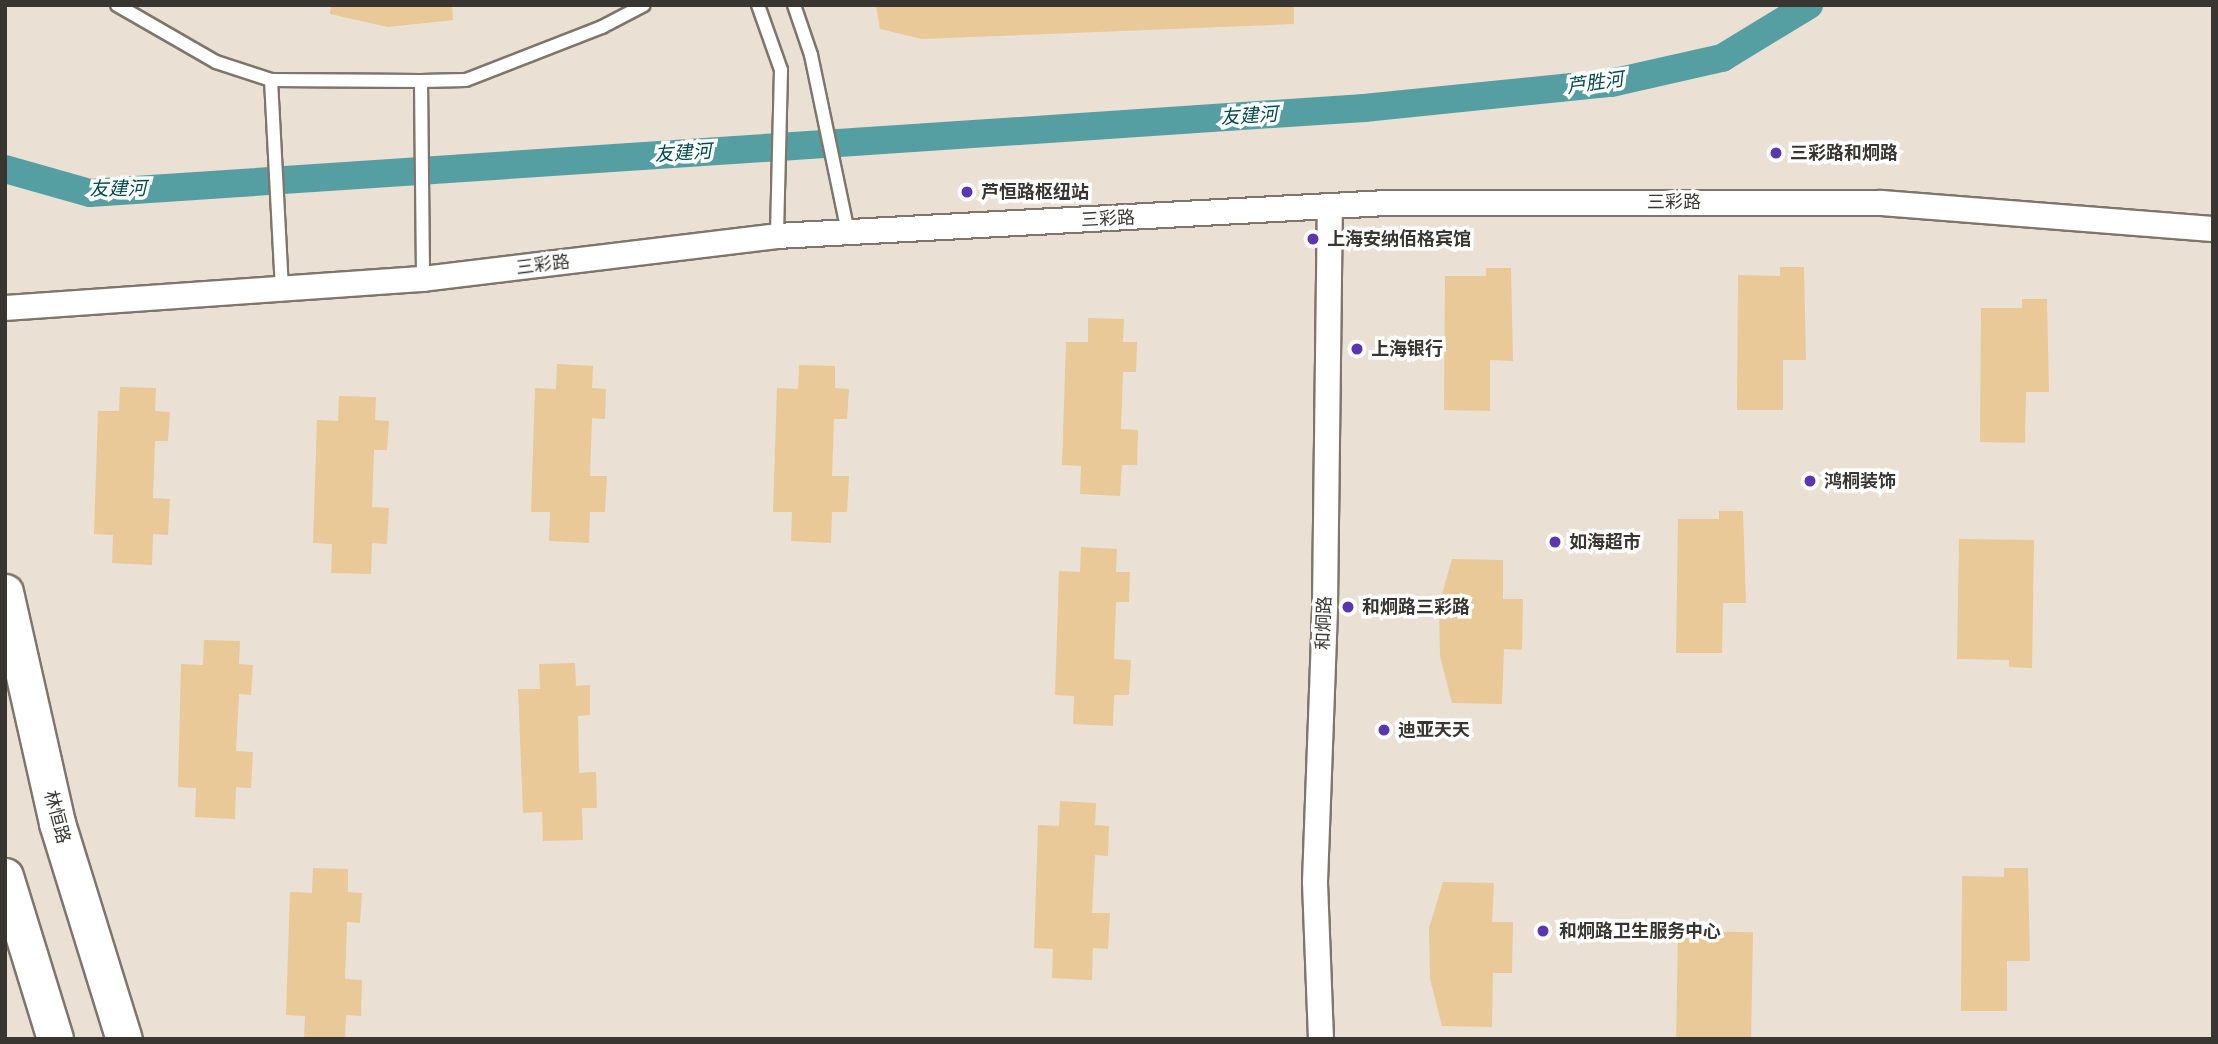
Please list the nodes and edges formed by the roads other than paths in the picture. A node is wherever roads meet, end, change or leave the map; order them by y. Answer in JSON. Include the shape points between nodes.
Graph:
{"nodes":[{"id":1,"x":117,"y":5,"type":"edge"},
{"id":2,"x":644,"y":5,"type":"edge"},
{"id":3,"x":758,"y":5,"type":"edge"},
{"id":4,"x":794,"y":5,"type":"edge"},
{"id":5,"x":271,"y":80,"type":"junction"},
{"id":6,"x":421,"y":81,"type":"junction"},
{"id":7,"x":1329,"y":208,"type":"junction"},
{"id":8,"x":2213,"y":229,"type":"edge"},
{"id":9,"x":848,"y":232,"type":"junction"},
{"id":10,"x":777,"y":236,"type":"junction"},
{"id":11,"x":424,"y":279,"type":"junction"},
{"id":12,"x":282,"y":291,"type":"junction"},
{"id":13,"x":5,"y":309,"type":"edge"},
{"id":14,"x":5,"y":592,"type":"edge"},
{"id":15,"x":5,"y":876,"type":"edge"},
{"id":16,"x":55,"y":1039,"type":"edge"},
{"id":17,"x":124,"y":1039,"type":"edge"},
{"id":18,"x":1321,"y":1039,"type":"edge"}],
"edges":[{"from":1,"to":5,"type":"lane","via":[[216,62]]},
{"from":2,"to":6,"type":"lane","via":[[602,27],[466,80]]},
{"from":3,"to":10,"type":"lane","via":[[781,70]]},
{"from":4,"to":9,"type":"lane"},
{"from":5,"to":6,"type":"lane"},
{"from":5,"to":12,"type":"lane"},
{"from":6,"to":11,"type":"lane"},
{"from":7,"to":8,"type":"street","name":"三彩路","via":[[1500,201],[1881,203]]},
{"from":7,"to":9,"type":"street","name":"三彩路"},
{"from":7,"to":18,"type":"street","name":"和炯路","via":[[1325,604],[1315,882]]},
{"from":9,"to":10,"type":"street","name":"三彩路"},
{"from":10,"to":11,"type":"street","name":"三彩路"},
{"from":11,"to":12,"type":"street","name":"三彩路"},
{"from":12,"to":13,"type":"street","name":"三彩路"},
{"from":14,"to":17,"type":"main road","name":"林恒路","via":[[57,823]]},
{"from":15,"to":16,"type":"main road"}]}
